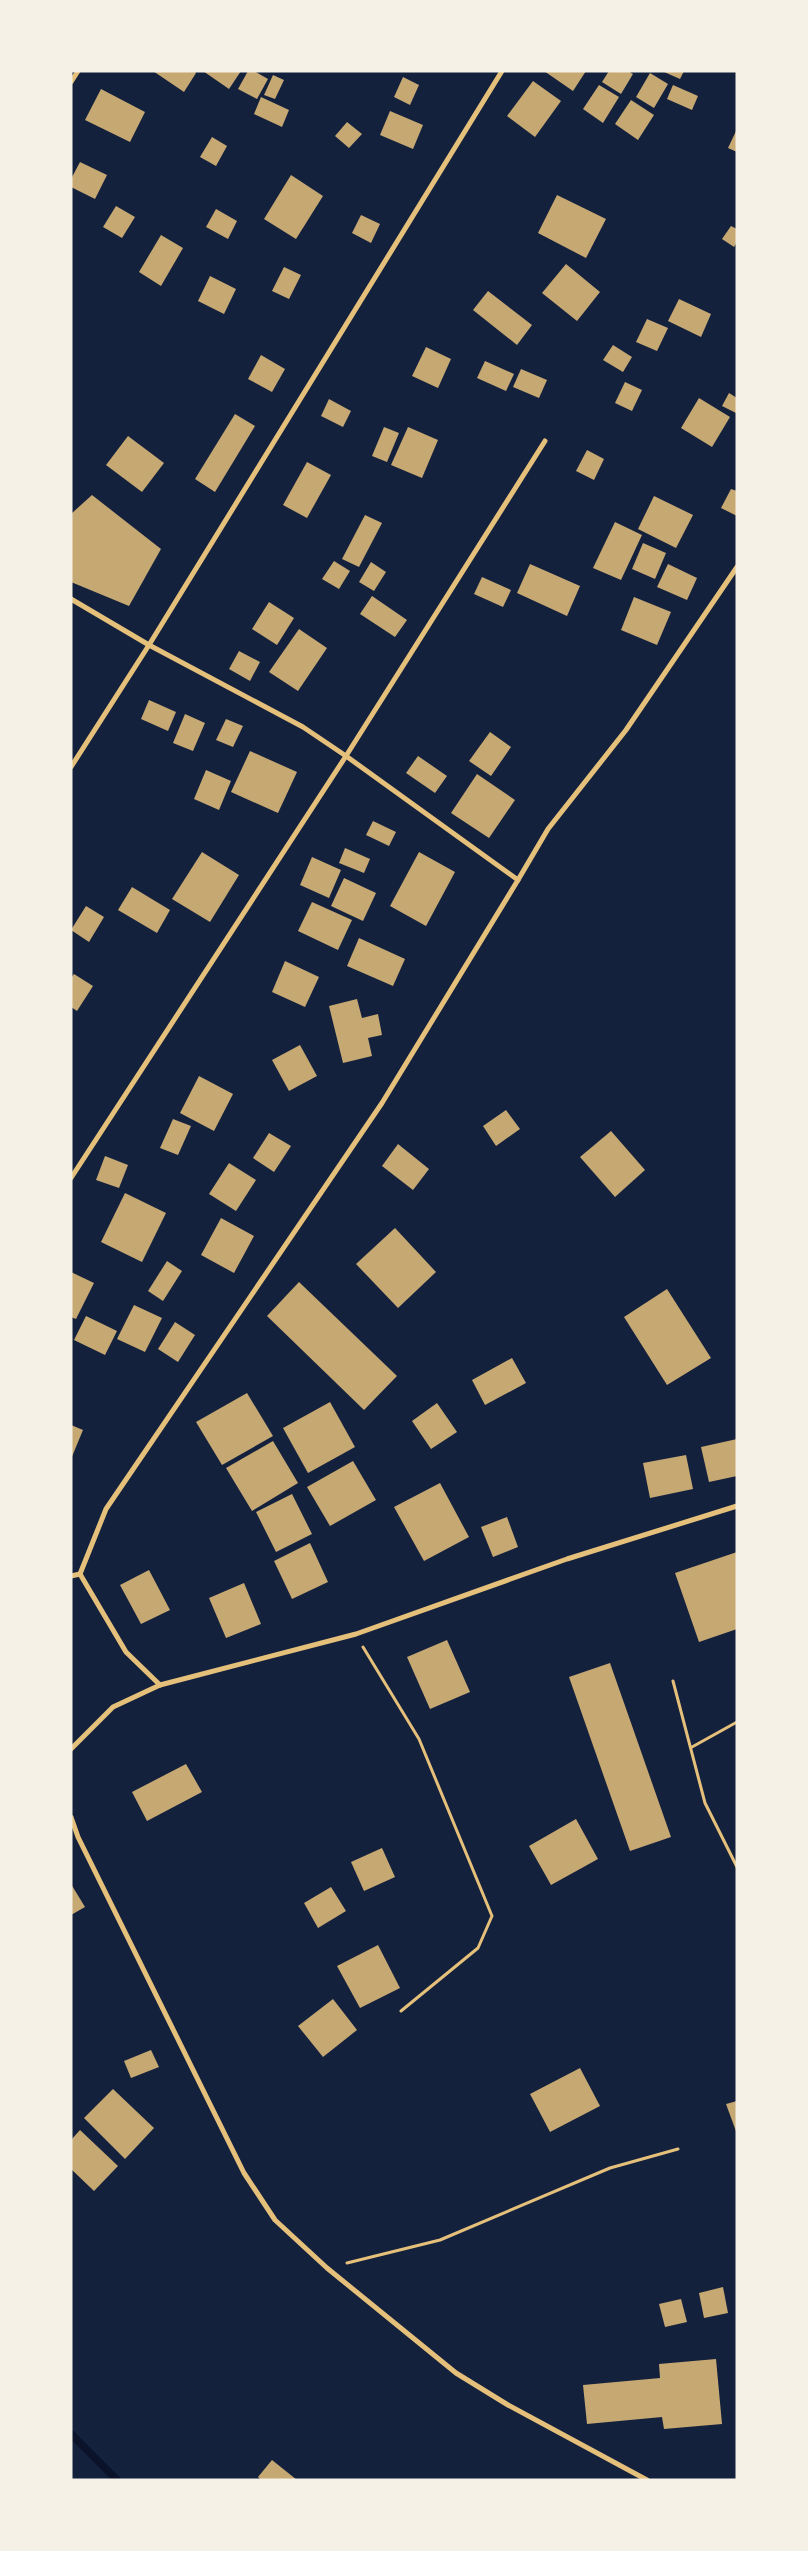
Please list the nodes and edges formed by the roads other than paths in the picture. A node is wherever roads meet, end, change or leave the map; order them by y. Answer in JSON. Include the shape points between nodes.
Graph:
{"nodes":[{"id":1,"x":78,"y":71,"type":"edge"},
{"id":2,"x":502,"y":71,"type":"edge"},
{"id":3,"x":71,"y":82,"type":"edge"},
{"id":4,"x":545,"y":441,"type":"dead end"},
{"id":5,"x":737,"y":567,"type":"edge"},
{"id":6,"x":71,"y":599,"type":"edge"},
{"id":7,"x":149,"y":645,"type":"junction"},
{"id":8,"x":346,"y":756,"type":"junction"},
{"id":9,"x":71,"y":767,"type":"edge"},
{"id":10,"x":518,"y":880,"type":"junction"},
{"id":11,"x":71,"y":1178,"type":"edge"},
{"id":12,"x":737,"y":1506,"type":"edge"},
{"id":13,"x":80,"y":1574,"type":"junction"},
{"id":14,"x":71,"y":1576,"type":"edge"},
{"id":15,"x":160,"y":1685,"type":"junction"},
{"id":16,"x":71,"y":1749,"type":"edge"},
{"id":17,"x":71,"y":1817,"type":"edge"},
{"id":18,"x":647,"y":2480,"type":"edge"}],
"edges":[{"from":1,"to":3,"type":"street"},
{"from":2,"to":7,"type":"street"},
{"from":4,"to":8,"type":"street"},
{"from":5,"to":10,"type":"street","via":[[626,730],[548,829]]},
{"from":6,"to":7,"type":"street"},
{"from":7,"to":8,"type":"street","via":[[303,727]]},
{"from":7,"to":9,"type":"street"},
{"from":8,"to":10,"type":"street"},
{"from":8,"to":11,"type":"street"},
{"from":10,"to":13,"type":"street","via":[[382,1103],[106,1509]]},
{"from":12,"to":15,"type":"street","via":[[567,1559],[356,1634]]},
{"from":13,"to":14,"type":"street"},
{"from":13,"to":15,"type":"street","via":[[126,1652]]},
{"from":15,"to":16,"type":"street","via":[[113,1707]]},
{"from":17,"to":18,"type":"street","via":[[244,2173],[274,2220],[327,2268],[456,2373],[508,2405]]}]}
